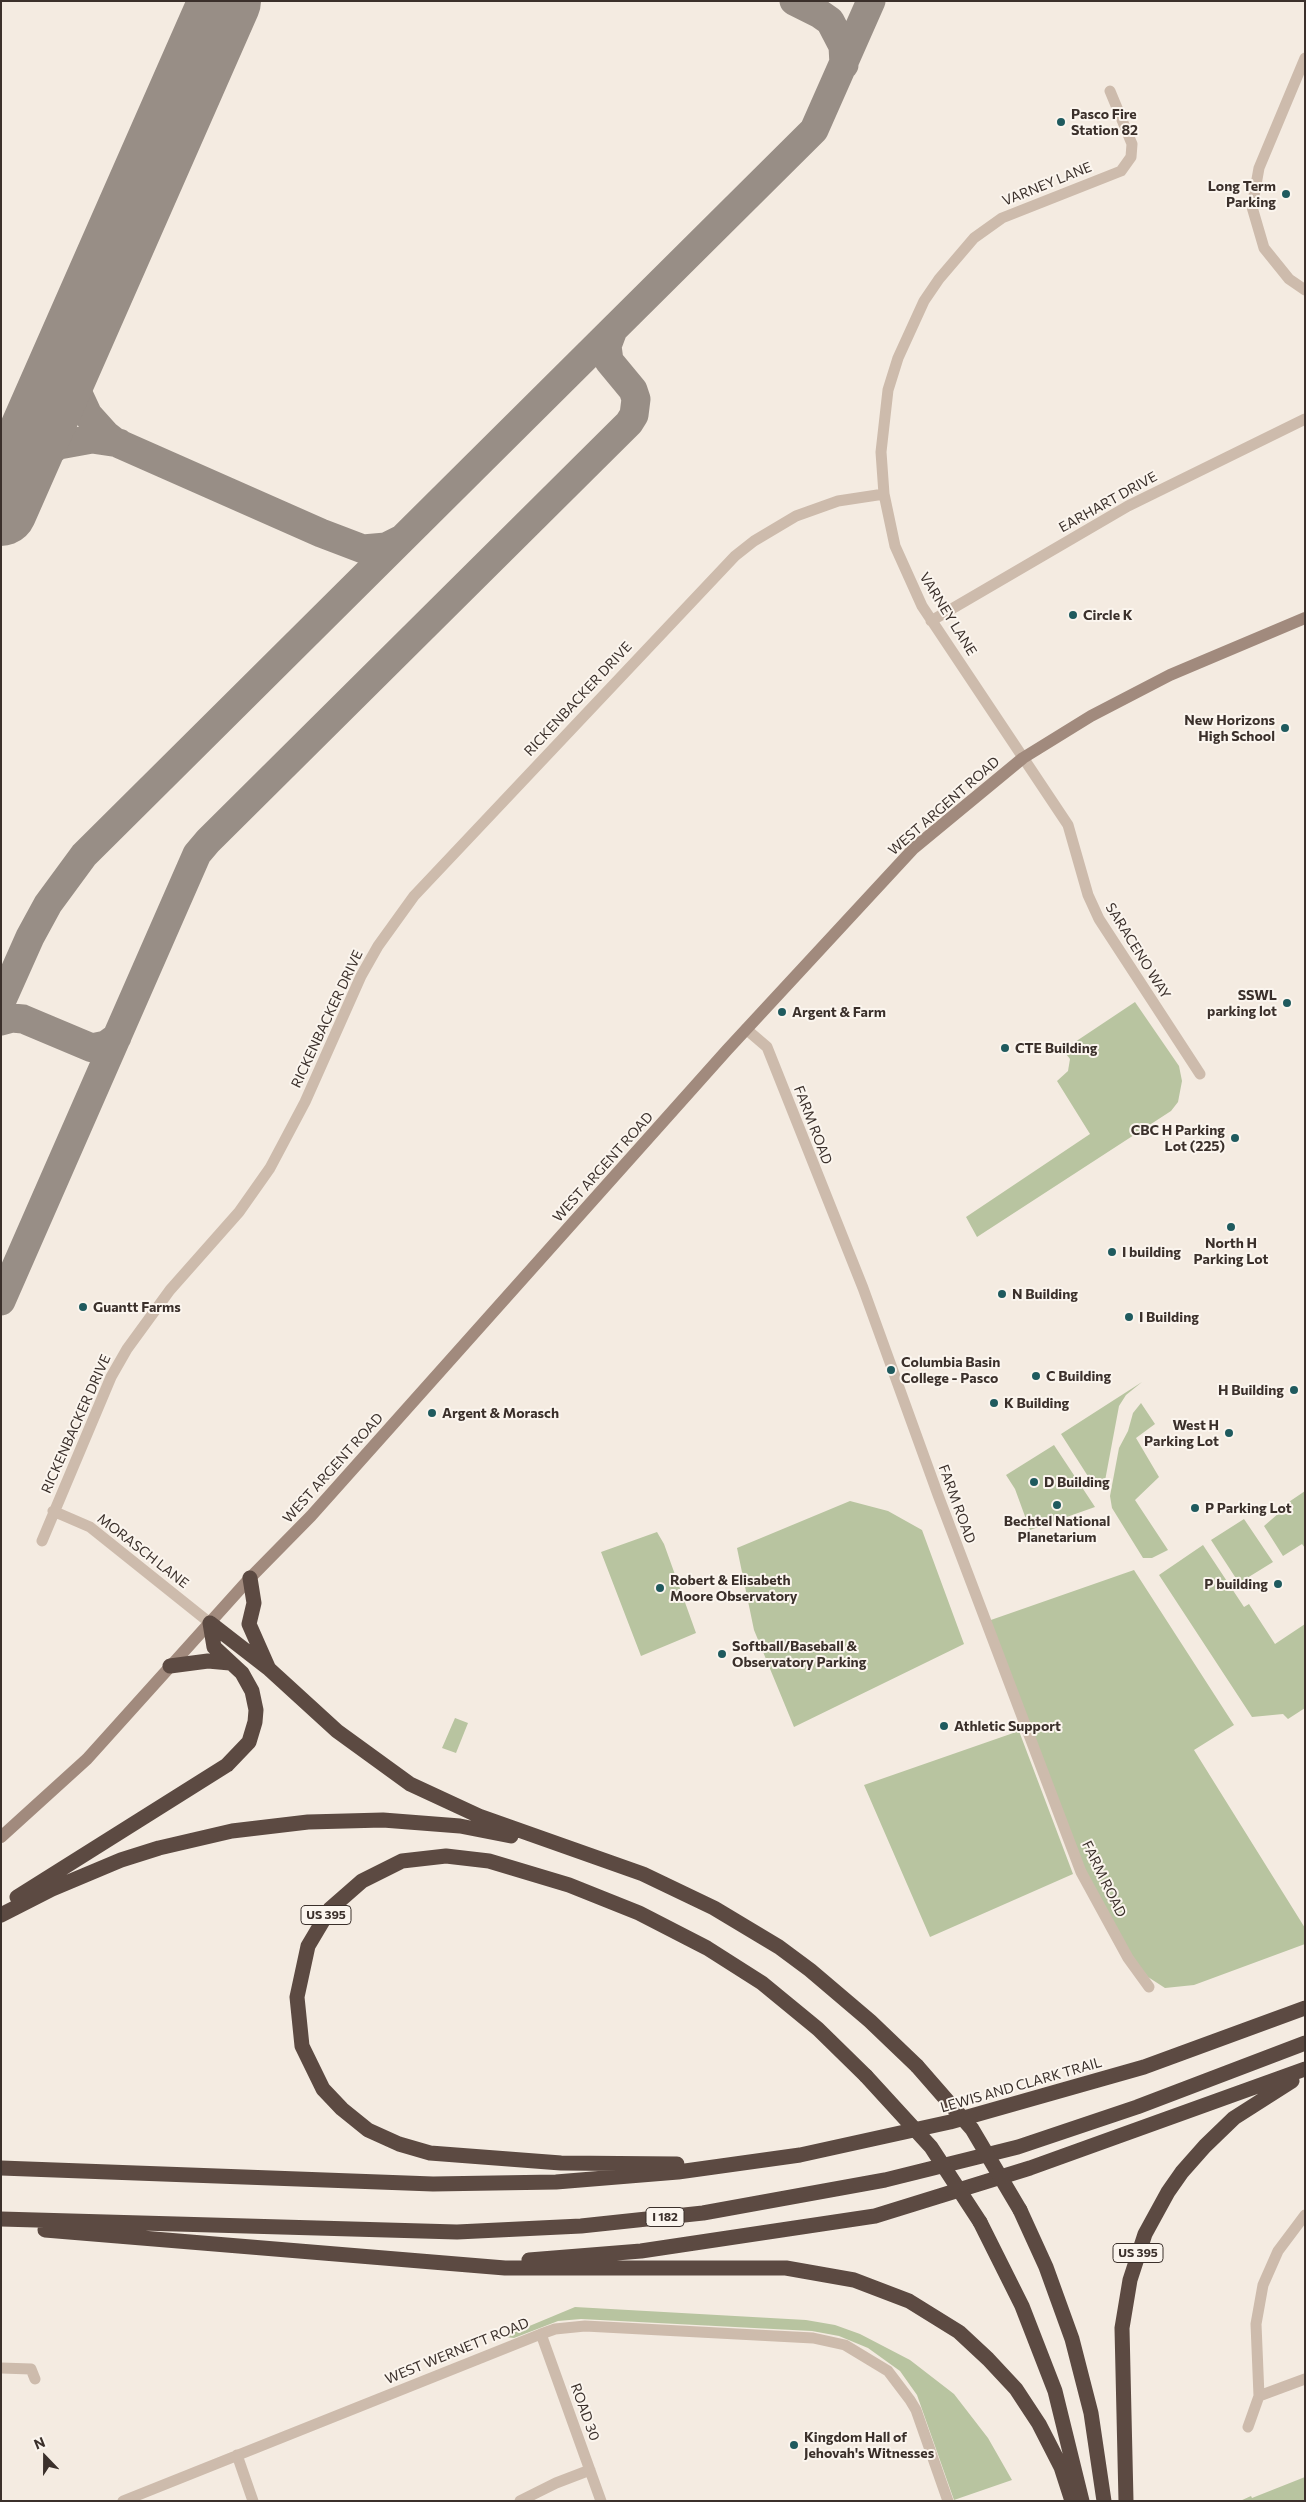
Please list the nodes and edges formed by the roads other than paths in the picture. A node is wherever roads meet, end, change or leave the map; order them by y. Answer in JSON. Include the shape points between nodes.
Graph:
{"nodes":[{"id":1,"x":1305,"y":58,"type":"edge"},
{"id":2,"x":1110,"y":91,"type":"dead end"},
{"id":3,"x":1305,"y":290,"type":"edge"},
{"id":4,"x":1305,"y":419,"type":"edge"},
{"id":5,"x":884,"y":494,"type":"junction"},
{"id":6,"x":1305,"y":618,"type":"edge"},
{"id":7,"x":931,"y":621,"type":"junction"},
{"id":8,"x":1023,"y":758,"type":"junction"},
{"id":9,"x":746,"y":1029,"type":"junction"},
{"id":10,"x":1200,"y":1074,"type":"dead end"},
{"id":11,"x":53,"y":1510,"type":"junction"},
{"id":12,"x":42,"y":1541,"type":"dead end"},
{"id":13,"x":250,"y":1578,"type":"junction"},
{"id":14,"x":210,"y":1623,"type":"junction"},
{"id":15,"x":230,"y":1663,"type":"junction"},
{"id":16,"x":170,"y":1666,"type":"junction"},
{"id":17,"x":268,"y":1668,"type":"junction"},
{"id":18,"x":1,"y":1837,"type":"edge"},
{"id":19,"x":574,"y":1849,"type":"junction"},
{"id":20,"x":1,"y":1907,"type":"edge"},
{"id":21,"x":1,"y":1915,"type":"edge"},
{"id":22,"x":1149,"y":1986,"type":"dead end"},
{"id":23,"x":1305,"y":1998,"type":"edge"},
{"id":24,"x":1305,"y":2008,"type":"edge"},
{"id":25,"x":1250,"y":2029,"type":"junction"},
{"id":26,"x":1305,"y":2043,"type":"edge"},
{"id":27,"x":1305,"y":2069,"type":"edge"},
{"id":28,"x":1305,"y":2074,"type":"edge"},
{"id":29,"x":739,"y":2165,"type":"junction"},
{"id":30,"x":1,"y":2168,"type":"edge"},
{"id":31,"x":1305,"y":2215,"type":"edge"},
{"id":32,"x":1,"y":2219,"type":"edge"},
{"id":33,"x":1,"y":2226,"type":"edge"},
{"id":34,"x":460,"y":2265,"type":"junction"},
{"id":35,"x":542,"y":2334,"type":"junction"},
{"id":36,"x":1,"y":2368,"type":"edge"},
{"id":37,"x":34,"y":2379,"type":"dead end"},
{"id":38,"x":1305,"y":2379,"type":"edge"},
{"id":39,"x":1259,"y":2396,"type":"junction"},
{"id":40,"x":1248,"y":2426,"type":"dead end"},
{"id":41,"x":237,"y":2455,"type":"junction"},
{"id":42,"x":590,"y":2470,"type":"junction"},
{"id":43,"x":123,"y":2501,"type":"edge"},
{"id":44,"x":253,"y":2501,"type":"edge"},
{"id":45,"x":520,"y":2501,"type":"edge"},
{"id":46,"x":601,"y":2501,"type":"edge"},
{"id":47,"x":948,"y":2501,"type":"edge"},
{"id":48,"x":1072,"y":2501,"type":"edge"},
{"id":49,"x":1082,"y":2501,"type":"edge"},
{"id":50,"x":1104,"y":2501,"type":"edge"},
{"id":51,"x":1126,"y":2501,"type":"edge"}],
"edges":[{"from":1,"to":3,"type":"street","via":[[1259,168],[1252,207],[1264,248],[1289,279]]},
{"from":2,"to":5,"type":"street","name":"VARNEY LANE","via":[[1132,144],[1131,157],[1121,171],[1002,218],[974,238],[938,280],[924,302],[901,350],[888,390],[881,452]]},
{"from":4,"to":7,"type":"street","name":"EARHART DRIVE","via":[[1128,506]]},
{"from":5,"to":7,"type":"street","name":"VARNEY LANE","via":[[895,546],[908,579]]},
{"from":5,"to":11,"type":"street","name":"RICKENBACKER DRIVE","via":[[852,498],[810,511],[777,527],[735,556],[414,896],[378,946],[362,976],[305,1102],[270,1168],[239,1212],[170,1290],[127,1349],[111,1377]]},
{"from":6,"to":8,"type":"main road","name":"WEST ARGENT ROAD","via":[[1170,675]]},
{"from":7,"to":8,"type":"street","name":"VARNEY LANE"},
{"from":8,"to":9,"type":"main road","name":"WEST ARGENT ROAD","via":[[914,848]]},
{"from":8,"to":10,"type":"street","name":"SARACENO WAY","via":[[1068,825],[1088,895],[1099,919]]},
{"from":9,"to":13,"type":"main road","name":"WEST ARGENT ROAD","via":[[311,1516]]},
{"from":9,"to":22,"type":"street","name":"FARM ROAD","via":[[766,1047],[863,1288],[1081,1872],[1128,1958]]},
{"from":11,"to":12,"type":"street","name":"RICKENBACKER DRIVE"},
{"from":11,"to":14,"type":"street","name":"MORASCH LANE","via":[[94,1531]]},
{"from":13,"to":14,"type":"main road","name":"WEST ARGENT ROAD"},
{"from":13,"to":17,"type":"highway","via":[[254,1603],[249,1624]]},
{"from":14,"to":15,"type":"highway","via":[[214,1646]]},
{"from":14,"to":16,"type":"main road","name":"WEST ARGENT ROAD"},
{"from":14,"to":17,"type":"highway"},
{"from":15,"to":16,"type":"highway","via":[[208,1661]]},
{"from":15,"to":20,"type":"highway","via":[[242,1673],[254,1700],[253,1731],[242,1751],[216,1772]]},
{"from":16,"to":18,"type":"main road","name":"WEST ARGENT ROAD","via":[[71,1775]]},
{"from":17,"to":19,"type":"highway","via":[[337,1731],[410,1784],[479,1816]]},
{"from":19,"to":21,"type":"highway","via":[[422,1822],[347,1820],[269,1826],[196,1839],[121,1860]]},
{"from":19,"to":50,"type":"highway","bridge":true,"via":[[679,1890],[779,1947],[841,1996],[918,2066],[972,2129],[1020,2210],[1046,2267],[1072,2339],[1091,2413]]},
{"from":23,"to":25,"type":"highway","via":[[1261,2016]]},
{"from":24,"to":25,"type":"highway","name":"LEWIS AND CLARK TRAIL"},
{"from":25,"to":29,"type":"highway","name":"LEWIS AND CLARK TRAIL","via":[[1144,2067],[950,2122],[860,2143]]},
{"from":26,"to":32,"type":"highway","number":"I 182","via":[[1136,2108],[1018,2147],[885,2180],[703,2213],[580,2226],[458,2232]]},
{"from":27,"to":34,"type":"highway","via":[[1030,2168],[875,2216],[641,2251]]},
{"from":28,"to":51,"type":"highway","number":"US 395","via":[[1234,2118],[1205,2146],[1168,2192],[1146,2234],[1130,2280],[1122,2328]]},
{"from":29,"to":30,"type":"highway","via":[[617,2178],[494,2184]]},
{"from":29,"to":49,"type":"highway","number":"US 395","bridge":true,"via":[[561,2162],[430,2152],[399,2144],[368,2130],[323,2089],[302,2046],[297,1997],[308,1946],[330,1909],[362,1881],[402,1861],[446,1856],[489,1861],[569,1885],[639,1912],[707,1948],[762,1984],[818,2029],[866,2076],[931,2147],[980,2222],[1022,2306],[1055,2391]]},
{"from":31,"to":39,"type":"street","via":[[1278,2251],[1263,2285],[1256,2324]]},
{"from":33,"to":34,"type":"highway"},
{"from":34,"to":48,"type":"highway","via":[[607,2270],[786,2268],[831,2274],[870,2285],[909,2301],[941,2320],[988,2359],[1016,2390],[1039,2424],[1061,2467]]},
{"from":35,"to":41,"type":"street","name":"WEST WERNETT ROAD"},
{"from":35,"to":42,"type":"street","name":"ROAD 30"},
{"from":35,"to":47,"type":"street","name":"WEST WERNETT ROAD","via":[[555,2329],[585,2326],[820,2339],[845,2345],[888,2370],[900,2385],[916,2410]]},
{"from":36,"to":37,"type":"street","via":[[31,2368]]},
{"from":38,"to":39,"type":"street"},
{"from":39,"to":40,"type":"street"},
{"from":41,"to":43,"type":"street","name":"WEST WERNETT ROAD"},
{"from":41,"to":44,"type":"street"},
{"from":42,"to":45,"type":"street"},
{"from":42,"to":46,"type":"street","name":"ROAD 30"}]}
